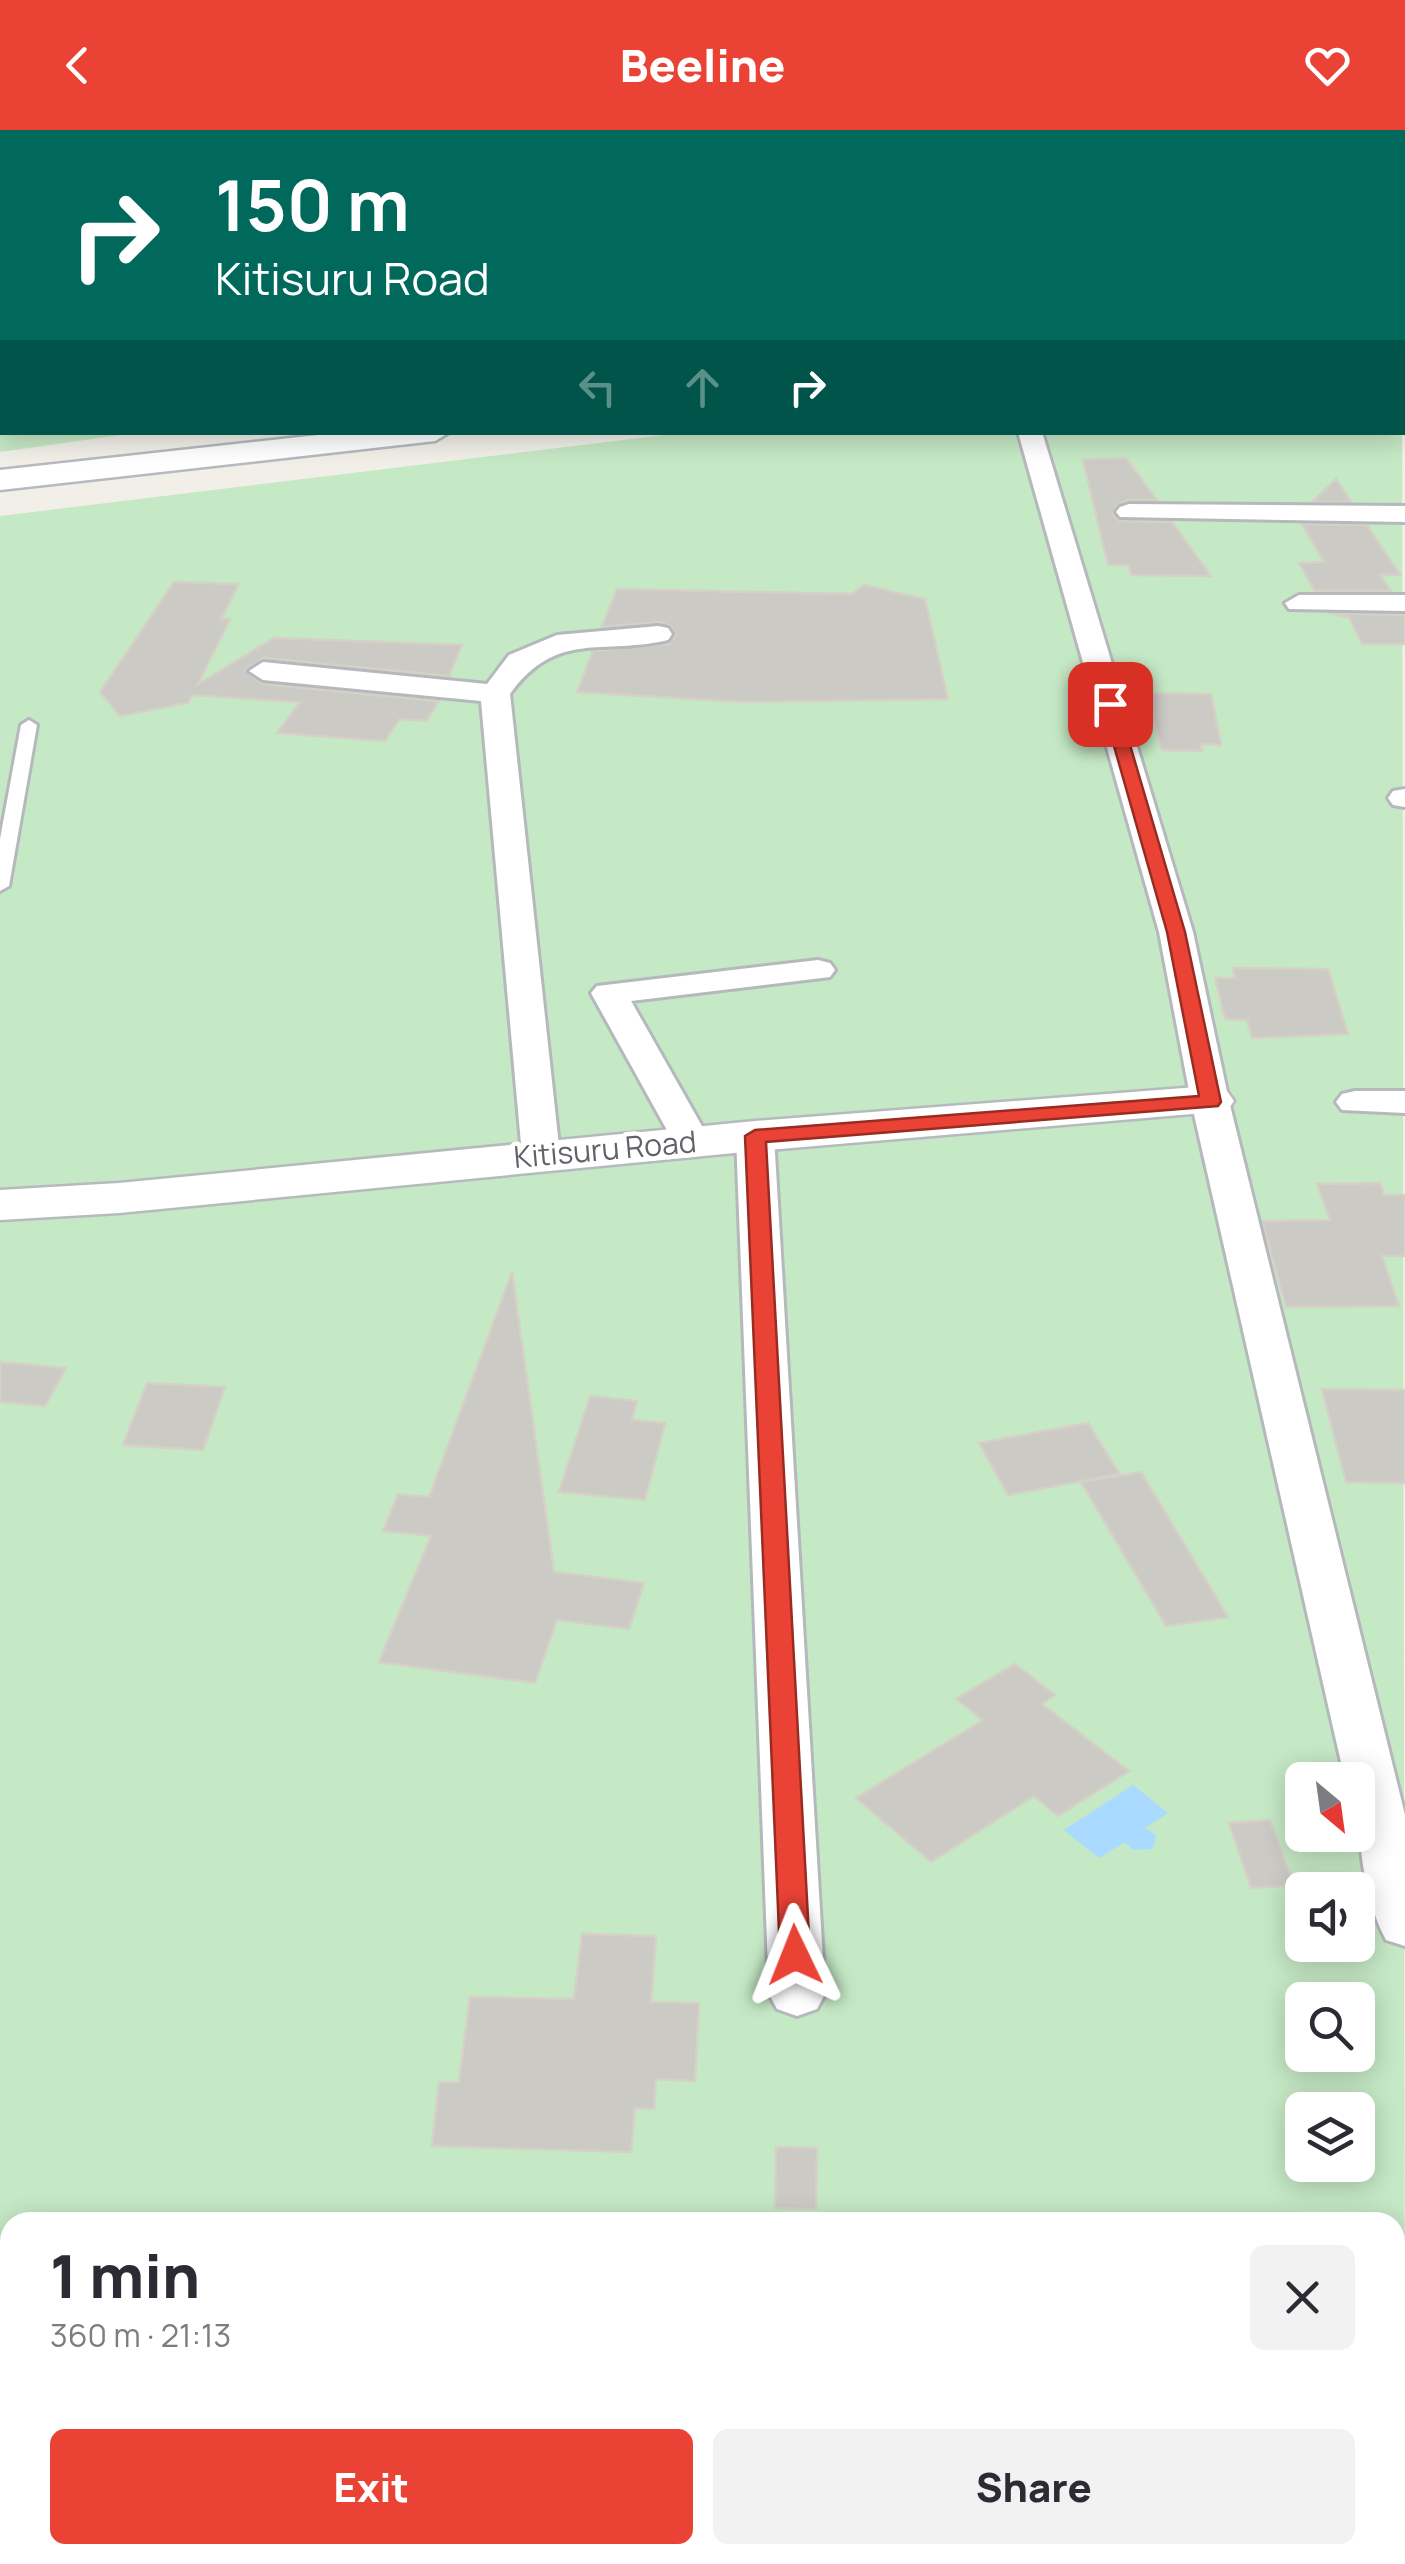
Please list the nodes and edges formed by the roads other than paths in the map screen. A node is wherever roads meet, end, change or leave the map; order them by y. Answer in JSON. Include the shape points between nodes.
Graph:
{"nodes":[{"id":1,"x":408,"y":435,"type":"edge"},
{"id":2,"x":1031,"y":435,"type":"edge"},
{"id":3,"x":0,"y":480,"type":"edge"},
{"id":4,"x":1129,"y":512,"type":"dead end"},
{"id":5,"x":1405,"y":514,"type":"edge"},
{"id":6,"x":1405,"y":603,"type":"edge"},
{"id":7,"x":1299,"y":604,"type":"dead end"},
{"id":8,"x":658,"y":634,"type":"dead end"},
{"id":9,"x":263,"y":671,"type":"dead end"},
{"id":10,"x":495,"y":694,"type":"junction"},
{"id":11,"x":29,"y":725,"type":"dead end"},
{"id":12,"x":0,"y":886,"type":"edge"},
{"id":13,"x":818,"y":970,"type":"dead end"},
{"id":14,"x":1210,"y":1102,"type":"junction"},
{"id":15,"x":1356,"y":1102,"type":"dead end"},
{"id":16,"x":1405,"y":1102,"type":"edge"},
{"id":17,"x":755,"y":1136,"type":"junction"},
{"id":18,"x":692,"y":1142,"type":"junction"},
{"id":19,"x":541,"y":1155,"type":"junction"},
{"id":20,"x":0,"y":1205,"type":"edge"},
{"id":21,"x":1405,"y":1925,"type":"edge"},
{"id":22,"x":797,"y":1994,"type":"dead end"}],
"edges":[{"from":1,"to":3,"type":"street"},
{"from":2,"to":14,"type":"street","via":[[1176,932]]},
{"from":4,"to":5,"type":"street"},
{"from":6,"to":7,"type":"street"},
{"from":8,"to":10,"type":"street","via":[[567,640],[520,661]]},
{"from":9,"to":10,"type":"street"},
{"from":10,"to":19,"type":"street"},
{"from":11,"to":12,"type":"lane"},
{"from":13,"to":18,"type":"street","via":[[609,993]]},
{"from":14,"to":17,"type":"street","name":"Kitisuru Road"},
{"from":14,"to":21,"type":"street"},
{"from":15,"to":16,"type":"street"},
{"from":17,"to":18,"type":"street","name":"Kitisuru Road"},
{"from":17,"to":22,"type":"street"},
{"from":18,"to":19,"type":"street","name":"Kitisuru Road"},
{"from":19,"to":20,"type":"street","name":"Kitisuru Road"}]}
